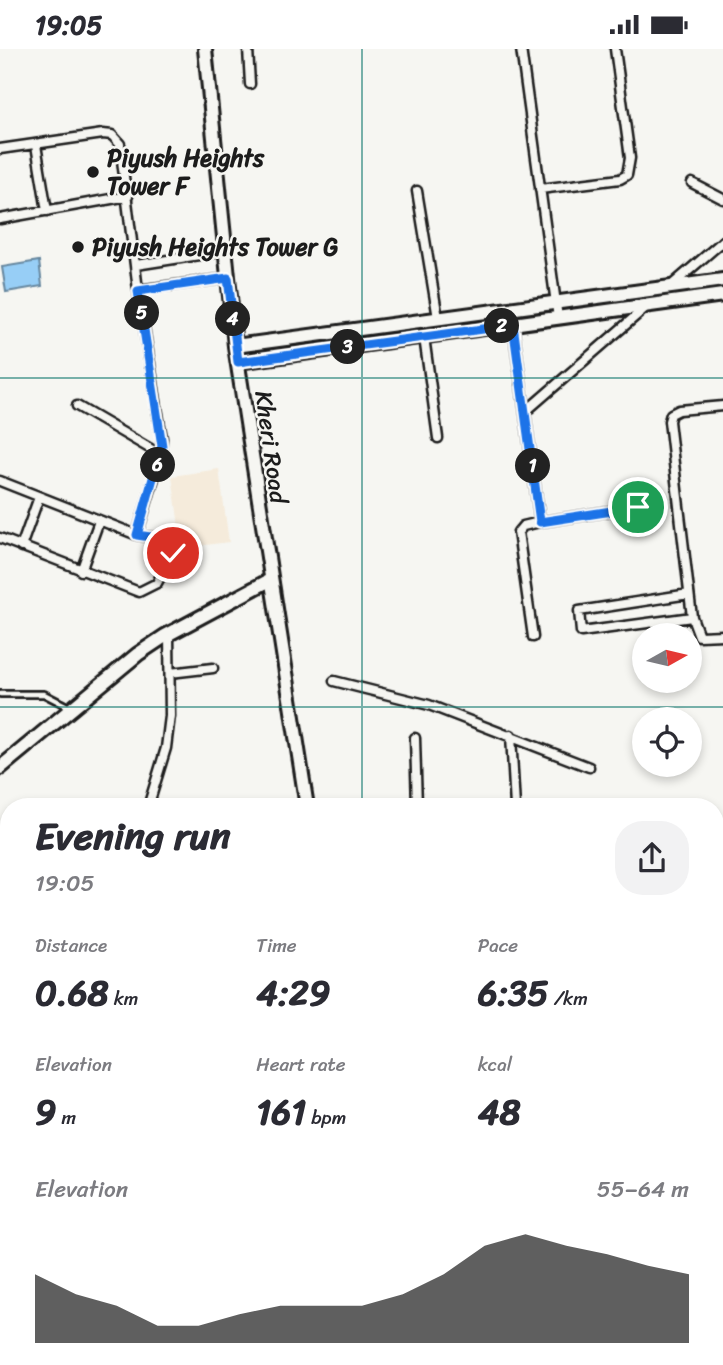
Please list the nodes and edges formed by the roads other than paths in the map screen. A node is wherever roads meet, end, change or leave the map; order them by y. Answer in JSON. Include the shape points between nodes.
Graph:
{"nodes":[{"id":1,"x":205,"y":49,"type":"edge"},
{"id":2,"x":248,"y":49,"type":"edge"},
{"id":3,"x":521,"y":49,"type":"edge"},
{"id":4,"x":615,"y":49,"type":"edge"},
{"id":5,"x":250,"y":84,"type":"dead end"},
{"id":6,"x":36,"y":145,"type":"junction"},
{"id":7,"x":0,"y":149,"type":"edge"},
{"id":8,"x":692,"y":183,"type":"dead end"},
{"id":9,"x":540,"y":189,"type":"junction"},
{"id":10,"x":418,"y":191,"type":"dead end"},
{"id":11,"x":128,"y":196,"type":"junction"},
{"id":12,"x":723,"y":199,"type":"edge"},
{"id":13,"x":47,"y":211,"type":"junction"},
{"id":14,"x":0,"y":219,"type":"edge"},
{"id":15,"x":723,"y":241,"type":"edge"},
{"id":16,"x":225,"y":251,"type":"junction"},
{"id":17,"x":136,"y":265,"type":"junction"},
{"id":18,"x":228,"y":278,"type":"junction"},
{"id":19,"x":723,"y":280,"type":"edge"},
{"id":20,"x":671,"y":287,"type":"junction"},
{"id":21,"x":138,"y":291,"type":"junction"},
{"id":22,"x":723,"y":295,"type":"edge"},
{"id":23,"x":556,"y":303,"type":"junction"},
{"id":24,"x":647,"y":306,"type":"junction"},
{"id":25,"x":438,"y":318,"type":"junction"},
{"id":26,"x":558,"y":319,"type":"junction"},
{"id":27,"x":513,"y":325,"type":"junction"},
{"id":28,"x":424,"y":337,"type":"junction"},
{"id":29,"x":235,"y":346,"type":"junction"},
{"id":30,"x":238,"y":362,"type":"junction"},
{"id":31,"x":77,"y":406,"type":"dead end"},
{"id":32,"x":723,"y":406,"type":"edge"},
{"id":33,"x":525,"y":412,"type":"junction"},
{"id":34,"x":439,"y":438,"type":"dead end"},
{"id":35,"x":161,"y":455,"type":"junction"},
{"id":36,"x":0,"y":481,"type":"edge"},
{"id":37,"x":39,"y":497,"type":"junction"},
{"id":38,"x":638,"y":507,"type":"dead end"},
{"id":39,"x":99,"y":521,"type":"junction"},
{"id":40,"x":540,"y":522,"type":"junction"},
{"id":41,"x":137,"y":535,"type":"junction"},
{"id":42,"x":0,"y":538,"type":"edge"},
{"id":43,"x":21,"y":547,"type":"junction"},
{"id":44,"x":81,"y":571,"type":"junction"},
{"id":45,"x":270,"y":580,"type":"junction"},
{"id":46,"x":689,"y":594,"type":"junction"},
{"id":47,"x":692,"y":617,"type":"junction"},
{"id":48,"x":169,"y":634,"type":"junction"},
{"id":49,"x":723,"y":635,"type":"edge"},
{"id":50,"x":533,"y":637,"type":"dead end"},
{"id":51,"x":213,"y":667,"type":"dead end"},
{"id":52,"x":170,"y":673,"type":"junction"},
{"id":53,"x":334,"y":681,"type":"dead end"},
{"id":54,"x":0,"y":694,"type":"edge"},
{"id":55,"x":72,"y":708,"type":"junction"},
{"id":56,"x":511,"y":735,"type":"junction"},
{"id":57,"x":415,"y":738,"type":"dead end"},
{"id":58,"x":590,"y":767,"type":"dead end"},
{"id":59,"x":0,"y":768,"type":"edge"},
{"id":60,"x":151,"y":798,"type":"edge"},
{"id":61,"x":306,"y":798,"type":"edge"},
{"id":62,"x":416,"y":798,"type":"edge"},
{"id":63,"x":514,"y":798,"type":"edge"}],
"edges":[{"from":1,"to":16,"type":"street","name":"Kheri Road"},
{"from":2,"to":5,"type":"street"},
{"from":3,"to":9,"type":"street"},
{"from":4,"to":9,"type":"street","via":[[630,159],[627,175]]},
{"from":6,"to":7,"type":"street"},
{"from":6,"to":11,"type":"street","via":[[113,135],[120,144]]},
{"from":6,"to":13,"type":"street"},
{"from":8,"to":12,"type":"street"},
{"from":9,"to":23,"type":"street"},
{"from":10,"to":25,"type":"street"},
{"from":11,"to":13,"type":"street"},
{"from":11,"to":17,"type":"street"},
{"from":13,"to":14,"type":"street"},
{"from":15,"to":20,"type":"street"},
{"from":16,"to":17,"type":"street"},
{"from":16,"to":18,"type":"street","name":"Kheri Road"},
{"from":17,"to":21,"type":"street"},
{"from":18,"to":21,"type":"street"},
{"from":18,"to":29,"type":"street","name":"Kheri Road"},
{"from":19,"to":20,"type":"street"},
{"from":20,"to":23,"type":"street"},
{"from":21,"to":35,"type":"street","via":[[161,426]]},
{"from":22,"to":24,"type":"street"},
{"from":23,"to":25,"type":"street"},
{"from":23,"to":26,"type":"street"},
{"from":24,"to":26,"type":"street"},
{"from":24,"to":33,"type":"street"},
{"from":25,"to":29,"type":"street"},
{"from":26,"to":27,"type":"street"},
{"from":27,"to":28,"type":"street"},
{"from":27,"to":33,"type":"street"},
{"from":28,"to":30,"type":"street"},
{"from":28,"to":34,"type":"street"},
{"from":29,"to":30,"type":"street","name":"Kheri Road"},
{"from":30,"to":45,"type":"street","name":"Kheri Road"},
{"from":31,"to":35,"type":"street"},
{"from":32,"to":46,"type":"street","via":[[679,410],[669,421]]},
{"from":33,"to":40,"type":"street"},
{"from":35,"to":41,"type":"street"},
{"from":36,"to":37,"type":"street"},
{"from":37,"to":39,"type":"street"},
{"from":37,"to":43,"type":"street"},
{"from":38,"to":40,"type":"street"},
{"from":39,"to":41,"type":"street"},
{"from":39,"to":44,"type":"street"},
{"from":40,"to":50,"type":"street","via":[[527,524],[518,532]]},
{"from":41,"to":44,"type":"street","via":[[164,539],[171,547],[171,560],[152,589],[133,591]]},
{"from":42,"to":43,"type":"street"},
{"from":43,"to":44,"type":"street"},
{"from":45,"to":48,"type":"street"},
{"from":45,"to":61,"type":"street","name":"Kheri Road"},
{"from":46,"to":47,"type":"street"},
{"from":46,"to":47,"type":"street","via":[[579,611],[581,632]]},
{"from":47,"to":49,"type":"street","via":[[699,636]]},
{"from":48,"to":52,"type":"street"},
{"from":48,"to":55,"type":"street"},
{"from":51,"to":52,"type":"street"},
{"from":52,"to":60,"type":"street","via":[[166,748]]},
{"from":53,"to":56,"type":"street","via":[[429,705]]},
{"from":54,"to":55,"type":"lane","via":[[44,694]]},
{"from":55,"to":59,"type":"street"},
{"from":56,"to":58,"type":"street"},
{"from":56,"to":63,"type":"street"},
{"from":57,"to":62,"type":"street"}]}
